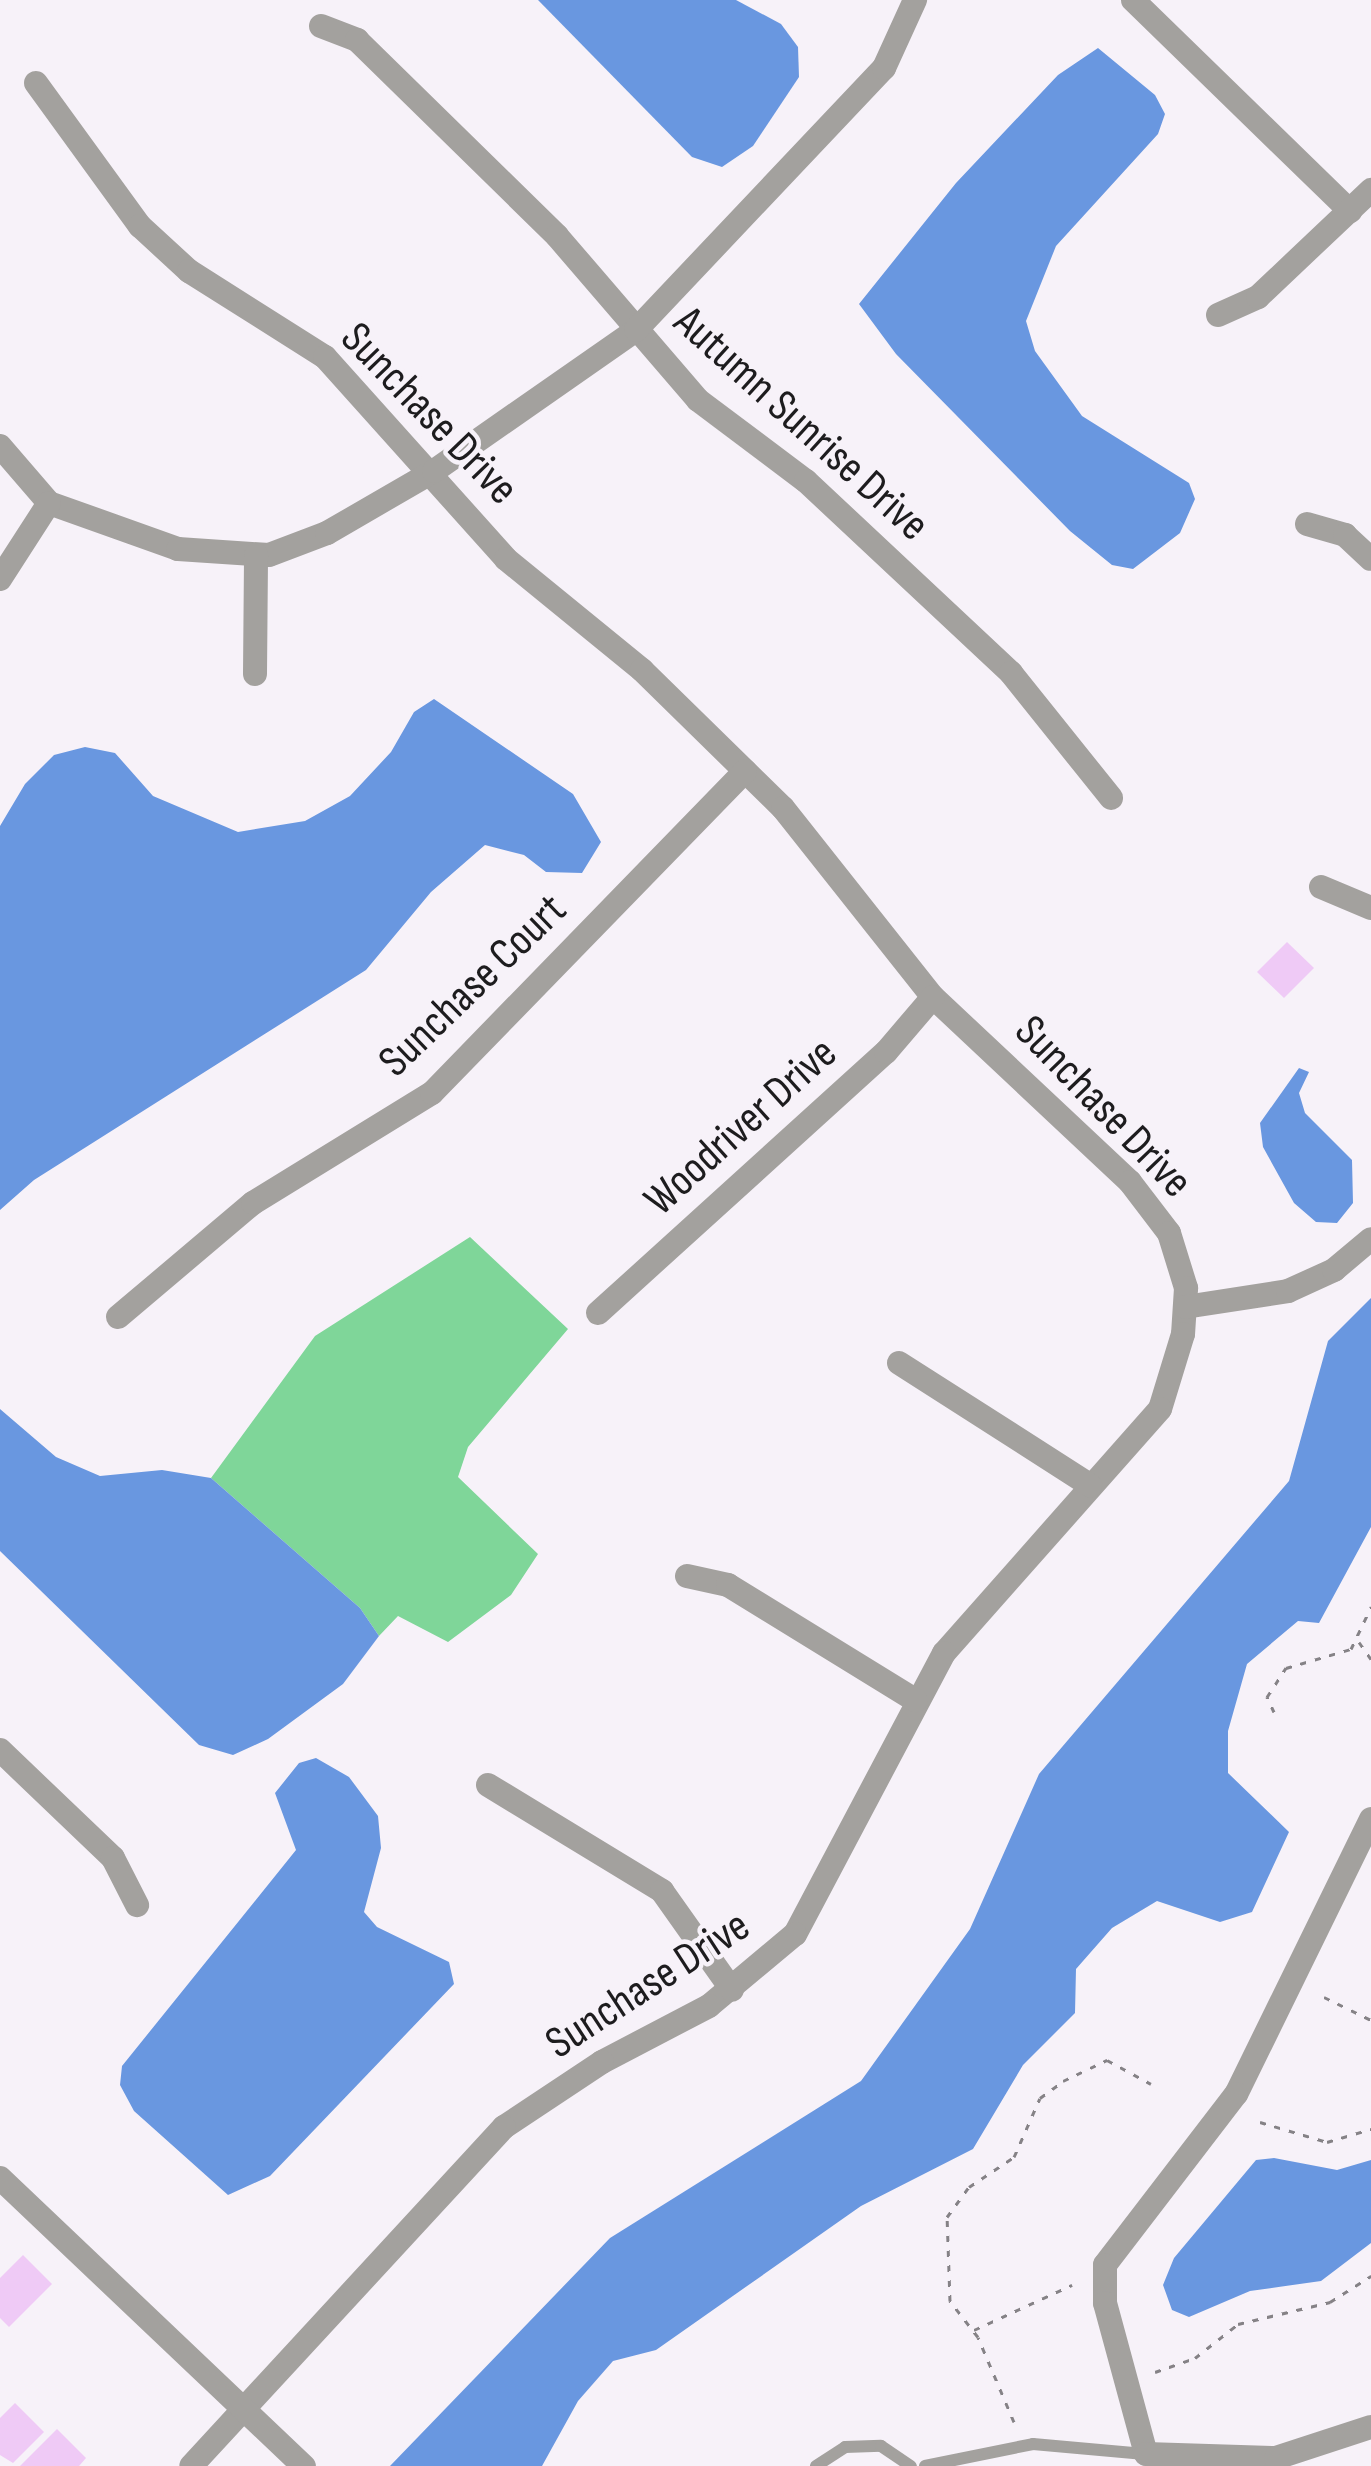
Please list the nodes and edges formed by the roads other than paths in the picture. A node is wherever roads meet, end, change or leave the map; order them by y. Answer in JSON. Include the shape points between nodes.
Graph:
{"nodes":[{"id":1,"x":915,"y":0,"type":"edge"},
{"id":2,"x":1133,"y":0,"type":"edge"},
{"id":3,"x":321,"y":26,"type":"dead end"},
{"id":4,"x":36,"y":83,"type":"dead end"},
{"id":5,"x":1371,"y":190,"type":"edge"},
{"id":6,"x":1350,"y":211,"type":"junction"},
{"id":7,"x":1218,"y":316,"type":"dead end"},
{"id":8,"x":636,"y":330,"type":"junction"},
{"id":9,"x":0,"y":446,"type":"edge"},
{"id":10,"x":434,"y":471,"type":"junction"},
{"id":11,"x":49,"y":503,"type":"junction"},
{"id":12,"x":1307,"y":524,"type":"dead end"},
{"id":13,"x":256,"y":556,"type":"junction"},
{"id":14,"x":1371,"y":559,"type":"edge"},
{"id":15,"x":0,"y":579,"type":"edge"},
{"id":16,"x":255,"y":674,"type":"dead end"},
{"id":17,"x":746,"y":771,"type":"junction"},
{"id":18,"x":1111,"y":798,"type":"dead end"},
{"id":19,"x":1321,"y":887,"type":"dead end"},
{"id":20,"x":1371,"y":908,"type":"edge"},
{"id":21,"x":932,"y":997,"type":"junction"},
{"id":22,"x":1371,"y":1239,"type":"edge"},
{"id":23,"x":1185,"y":1307,"type":"junction"},
{"id":24,"x":598,"y":1313,"type":"dead end"},
{"id":25,"x":118,"y":1317,"type":"dead end"},
{"id":26,"x":899,"y":1363,"type":"dead end"},
{"id":27,"x":1090,"y":1485,"type":"junction"},
{"id":28,"x":687,"y":1576,"type":"dead end"},
{"id":29,"x":915,"y":1700,"type":"junction"},
{"id":30,"x":0,"y":1750,"type":"edge"},
{"id":31,"x":488,"y":1784,"type":"dead end"},
{"id":32,"x":1371,"y":1819,"type":"edge"},
{"id":33,"x":137,"y":1905,"type":"dead end"},
{"id":34,"x":732,"y":1990,"type":"junction"},
{"id":35,"x":0,"y":2178,"type":"edge"},
{"id":36,"x":244,"y":2411,"type":"junction"},
{"id":37,"x":1371,"y":2427,"type":"edge"},
{"id":38,"x":1146,"y":2462,"type":"edge"},
{"id":39,"x":191,"y":2466,"type":"edge"},
{"id":40,"x":304,"y":2466,"type":"edge"},
{"id":41,"x":816,"y":2466,"type":"edge"},
{"id":42,"x":911,"y":2466,"type":"edge"},
{"id":43,"x":925,"y":2466,"type":"edge"}],
"edges":[{"from":1,"to":8,"type":"street","via":[[884,68]]},
{"from":2,"to":6,"type":"street"},
{"from":3,"to":8,"type":"street","name":"Autumn Sunrise Drive","via":[[358,40],[557,236]]},
{"from":4,"to":10,"type":"street","name":"Sunchase Drive","via":[[140,226],[189,271],[325,357]]},
{"from":5,"to":6,"type":"street"},
{"from":6,"to":7,"type":"street","via":[[1258,297]]},
{"from":8,"to":10,"type":"street"},
{"from":8,"to":18,"type":"street","name":"Autumn Sunrise Drive","via":[[698,400],[806,481],[1011,673]]},
{"from":9,"to":11,"type":"street"},
{"from":10,"to":13,"type":"street","via":[[327,533]]},
{"from":10,"to":17,"type":"street","name":"Sunchase Drive","via":[[506,559],[643,670]]},
{"from":11,"to":13,"type":"street","via":[[178,549]]},
{"from":11,"to":15,"type":"street"},
{"from":12,"to":14,"type":"street","via":[[1346,535]]},
{"from":13,"to":16,"type":"street"},
{"from":17,"to":21,"type":"street","name":"Sunchase Drive","via":[[836,869]]},
{"from":17,"to":25,"type":"street","name":"Sunchase Court","via":[[432,1094],[226,1222]]},
{"from":19,"to":20,"type":"street"},
{"from":21,"to":23,"type":"street","name":"Sunchase Drive","via":[[1130,1182],[1168,1233]]},
{"from":21,"to":24,"type":"street","name":"Woodriver Drive","via":[[886,1052]]},
{"from":22,"to":23,"type":"street","via":[[1334,1270],[1288,1292]]},
{"from":23,"to":27,"type":"street","name":"Sunchase Drive","via":[[1160,1409],[1113,1469]]},
{"from":26,"to":27,"type":"street"},
{"from":27,"to":29,"type":"street","name":"Sunchase Drive","via":[[944,1653]]},
{"from":28,"to":29,"type":"street","via":[[728,1585]]},
{"from":29,"to":34,"type":"street","name":"Sunchase Drive","via":[[879,1787],[805,1918],[765,1966]]},
{"from":30,"to":33,"type":"street","via":[[112,1858]]},
{"from":31,"to":34,"type":"street","via":[[662,1892]]},
{"from":32,"to":38,"type":"street","via":[[1236,2094],[1105,2265],[1106,2303]]},
{"from":34,"to":36,"type":"street","name":"Sunchase Drive","via":[[504,2127]]},
{"from":35,"to":36,"type":"street"},
{"from":36,"to":39,"type":"street","name":"Sunchase Drive"},
{"from":36,"to":40,"type":"street"},
{"from":37,"to":38,"type":"street","via":[[1276,2458]]},
{"from":38,"to":43,"type":"lane","via":[[1033,2444]]},
{"from":41,"to":42,"type":"lane","via":[[844,2446],[881,2446]]}]}
